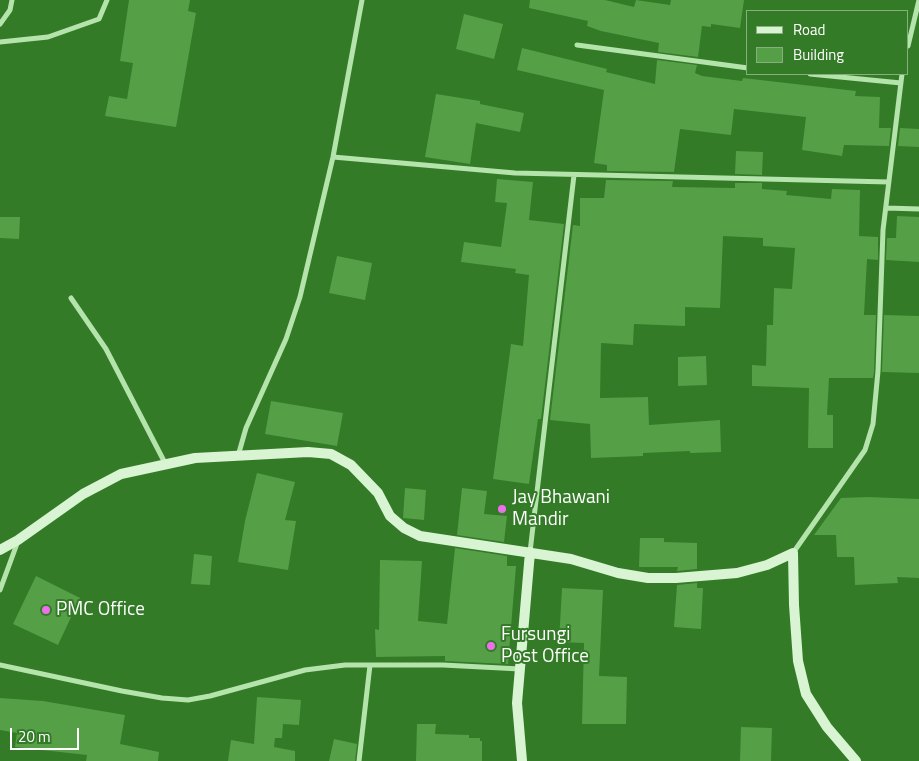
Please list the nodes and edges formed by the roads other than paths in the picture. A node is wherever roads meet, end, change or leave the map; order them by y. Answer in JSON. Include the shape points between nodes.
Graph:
{"nodes":[{"id":1,"x":12,"y":0,"type":"edge"},
{"id":2,"x":107,"y":0,"type":"edge"},
{"id":3,"x":362,"y":0,"type":"edge"},
{"id":4,"x":918,"y":0,"type":"edge"},
{"id":5,"x":0,"y":24,"type":"edge"},
{"id":6,"x":909,"y":41,"type":"edge"},
{"id":7,"x":0,"y":42,"type":"edge"},
{"id":8,"x":577,"y":45,"type":"dead end"},
{"id":9,"x":746,"y":68,"type":"edge"},
{"id":10,"x":820,"y":75,"type":"edge"},
{"id":11,"x":902,"y":75,"type":"edge"},
{"id":12,"x":901,"y":83,"type":"junction"},
{"id":13,"x":332,"y":157,"type":"junction"},
{"id":14,"x":574,"y":175,"type":"junction"},
{"id":15,"x":889,"y":182,"type":"junction"},
{"id":16,"x":886,"y":208,"type":"junction"},
{"id":17,"x":919,"y":209,"type":"edge"},
{"id":18,"x":71,"y":298,"type":"dead end"},
{"id":19,"x":238,"y":457,"type":"junction"},
{"id":20,"x":165,"y":463,"type":"junction"},
{"id":21,"x":18,"y":540,"type":"junction"},
{"id":22,"x":0,"y":550,"type":"edge"},
{"id":23,"x":530,"y":552,"type":"junction"},
{"id":24,"x":793,"y":553,"type":"junction"},
{"id":25,"x":0,"y":590,"type":"edge"},
{"id":26,"x":0,"y":665,"type":"edge"},
{"id":27,"x":370,"y":665,"type":"junction"},
{"id":28,"x":520,"y":668,"type":"junction"},
{"id":29,"x":359,"y":761,"type":"edge"},
{"id":30,"x":522,"y":761,"type":"edge"},
{"id":31,"x":856,"y":761,"type":"edge"}],
"edges":[{"from":1,"to":5,"type":"street","via":[[10,10]]},
{"from":2,"to":7,"type":"street","via":[[99,19],[48,36]]},
{"from":3,"to":13,"type":"street"},
{"from":4,"to":6,"type":"street"},
{"from":8,"to":9,"type":"street"},
{"from":10,"to":12,"type":"street"},
{"from":11,"to":12,"type":"street"},
{"from":12,"to":15,"type":"street"},
{"from":13,"to":14,"type":"street"},
{"from":13,"to":19,"type":"street","via":[[293,321],[246,428]]},
{"from":14,"to":15,"type":"street"},
{"from":14,"to":23,"type":"street"},
{"from":15,"to":16,"type":"street"},
{"from":16,"to":17,"type":"street"},
{"from":16,"to":24,"type":"street","via":[[878,371],[870,437],[865,450]]},
{"from":18,"to":20,"type":"street","via":[[106,350]]},
{"from":19,"to":20,"type":"street","via":[[195,458]]},
{"from":19,"to":23,"type":"street","via":[[308,452],[331,454],[351,464],[378,492],[390,516],[420,536]]},
{"from":20,"to":21,"type":"street","via":[[121,474],[83,494]]},
{"from":21,"to":22,"type":"street"},
{"from":21,"to":25,"type":"street"},
{"from":23,"to":24,"type":"street","via":[[648,578],[737,573]]},
{"from":23,"to":28,"type":"street"},
{"from":24,"to":31,"type":"street","via":[[798,661],[806,694],[827,727]]},
{"from":26,"to":27,"type":"street","via":[[122,691],[188,700],[305,670]]},
{"from":27,"to":28,"type":"street"},
{"from":27,"to":29,"type":"street"},
{"from":28,"to":30,"type":"street","via":[[517,703]]}]}
